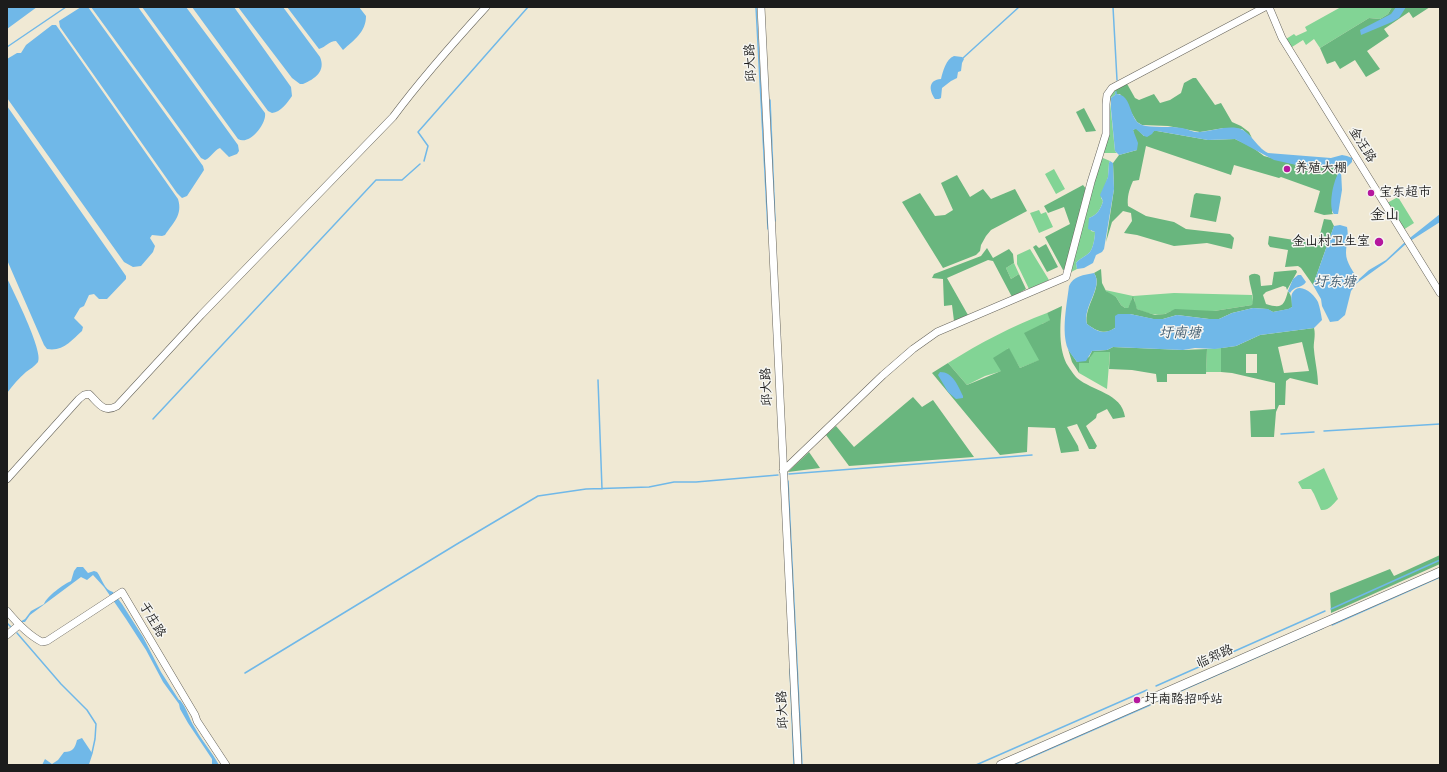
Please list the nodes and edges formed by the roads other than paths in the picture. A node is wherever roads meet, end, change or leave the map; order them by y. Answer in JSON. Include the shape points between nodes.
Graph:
{"nodes":[{"id":1,"x":486,"y":7,"type":"edge"},
{"id":2,"x":761,"y":7,"type":"edge"},
{"id":3,"x":1265,"y":7,"type":"edge"},
{"id":4,"x":1269,"y":7,"type":"edge"},
{"id":5,"x":1440,"y":293,"type":"edge"},
{"id":6,"x":783,"y":471,"type":"junction"},
{"id":7,"x":7,"y":479,"type":"edge"},
{"id":8,"x":1440,"y":572,"type":"edge"},
{"id":9,"x":7,"y":611,"type":"edge"},
{"id":10,"x":19,"y":625,"type":"junction"},
{"id":11,"x":7,"y":635,"type":"edge"},
{"id":12,"x":226,"y":765,"type":"edge"},
{"id":13,"x":798,"y":765,"type":"edge"},
{"id":14,"x":1001,"y":765,"type":"edge"}],
"edges":[{"from":1,"to":7,"type":"street","via":[[444,53],[393,117],[116,406],[108,410],[89,394],[84,395]]},
{"from":2,"to":6,"type":"street","name":"邱大路"},
{"from":3,"to":6,"type":"street","via":[[1108,92],[1106,134],[1066,277],[937,332],[883,375]]},
{"from":4,"to":5,"type":"street","name":"金汪路","via":[[1282,38]]},
{"from":6,"to":13,"type":"street","name":"邱大路"},
{"from":8,"to":14,"type":"main road","name":"临郑路"},
{"from":9,"to":10,"type":"street"},
{"from":10,"to":11,"type":"street"},
{"from":10,"to":12,"type":"street","name":"于庄路","via":[[42,642],[47,641],[122,592]]}]}
